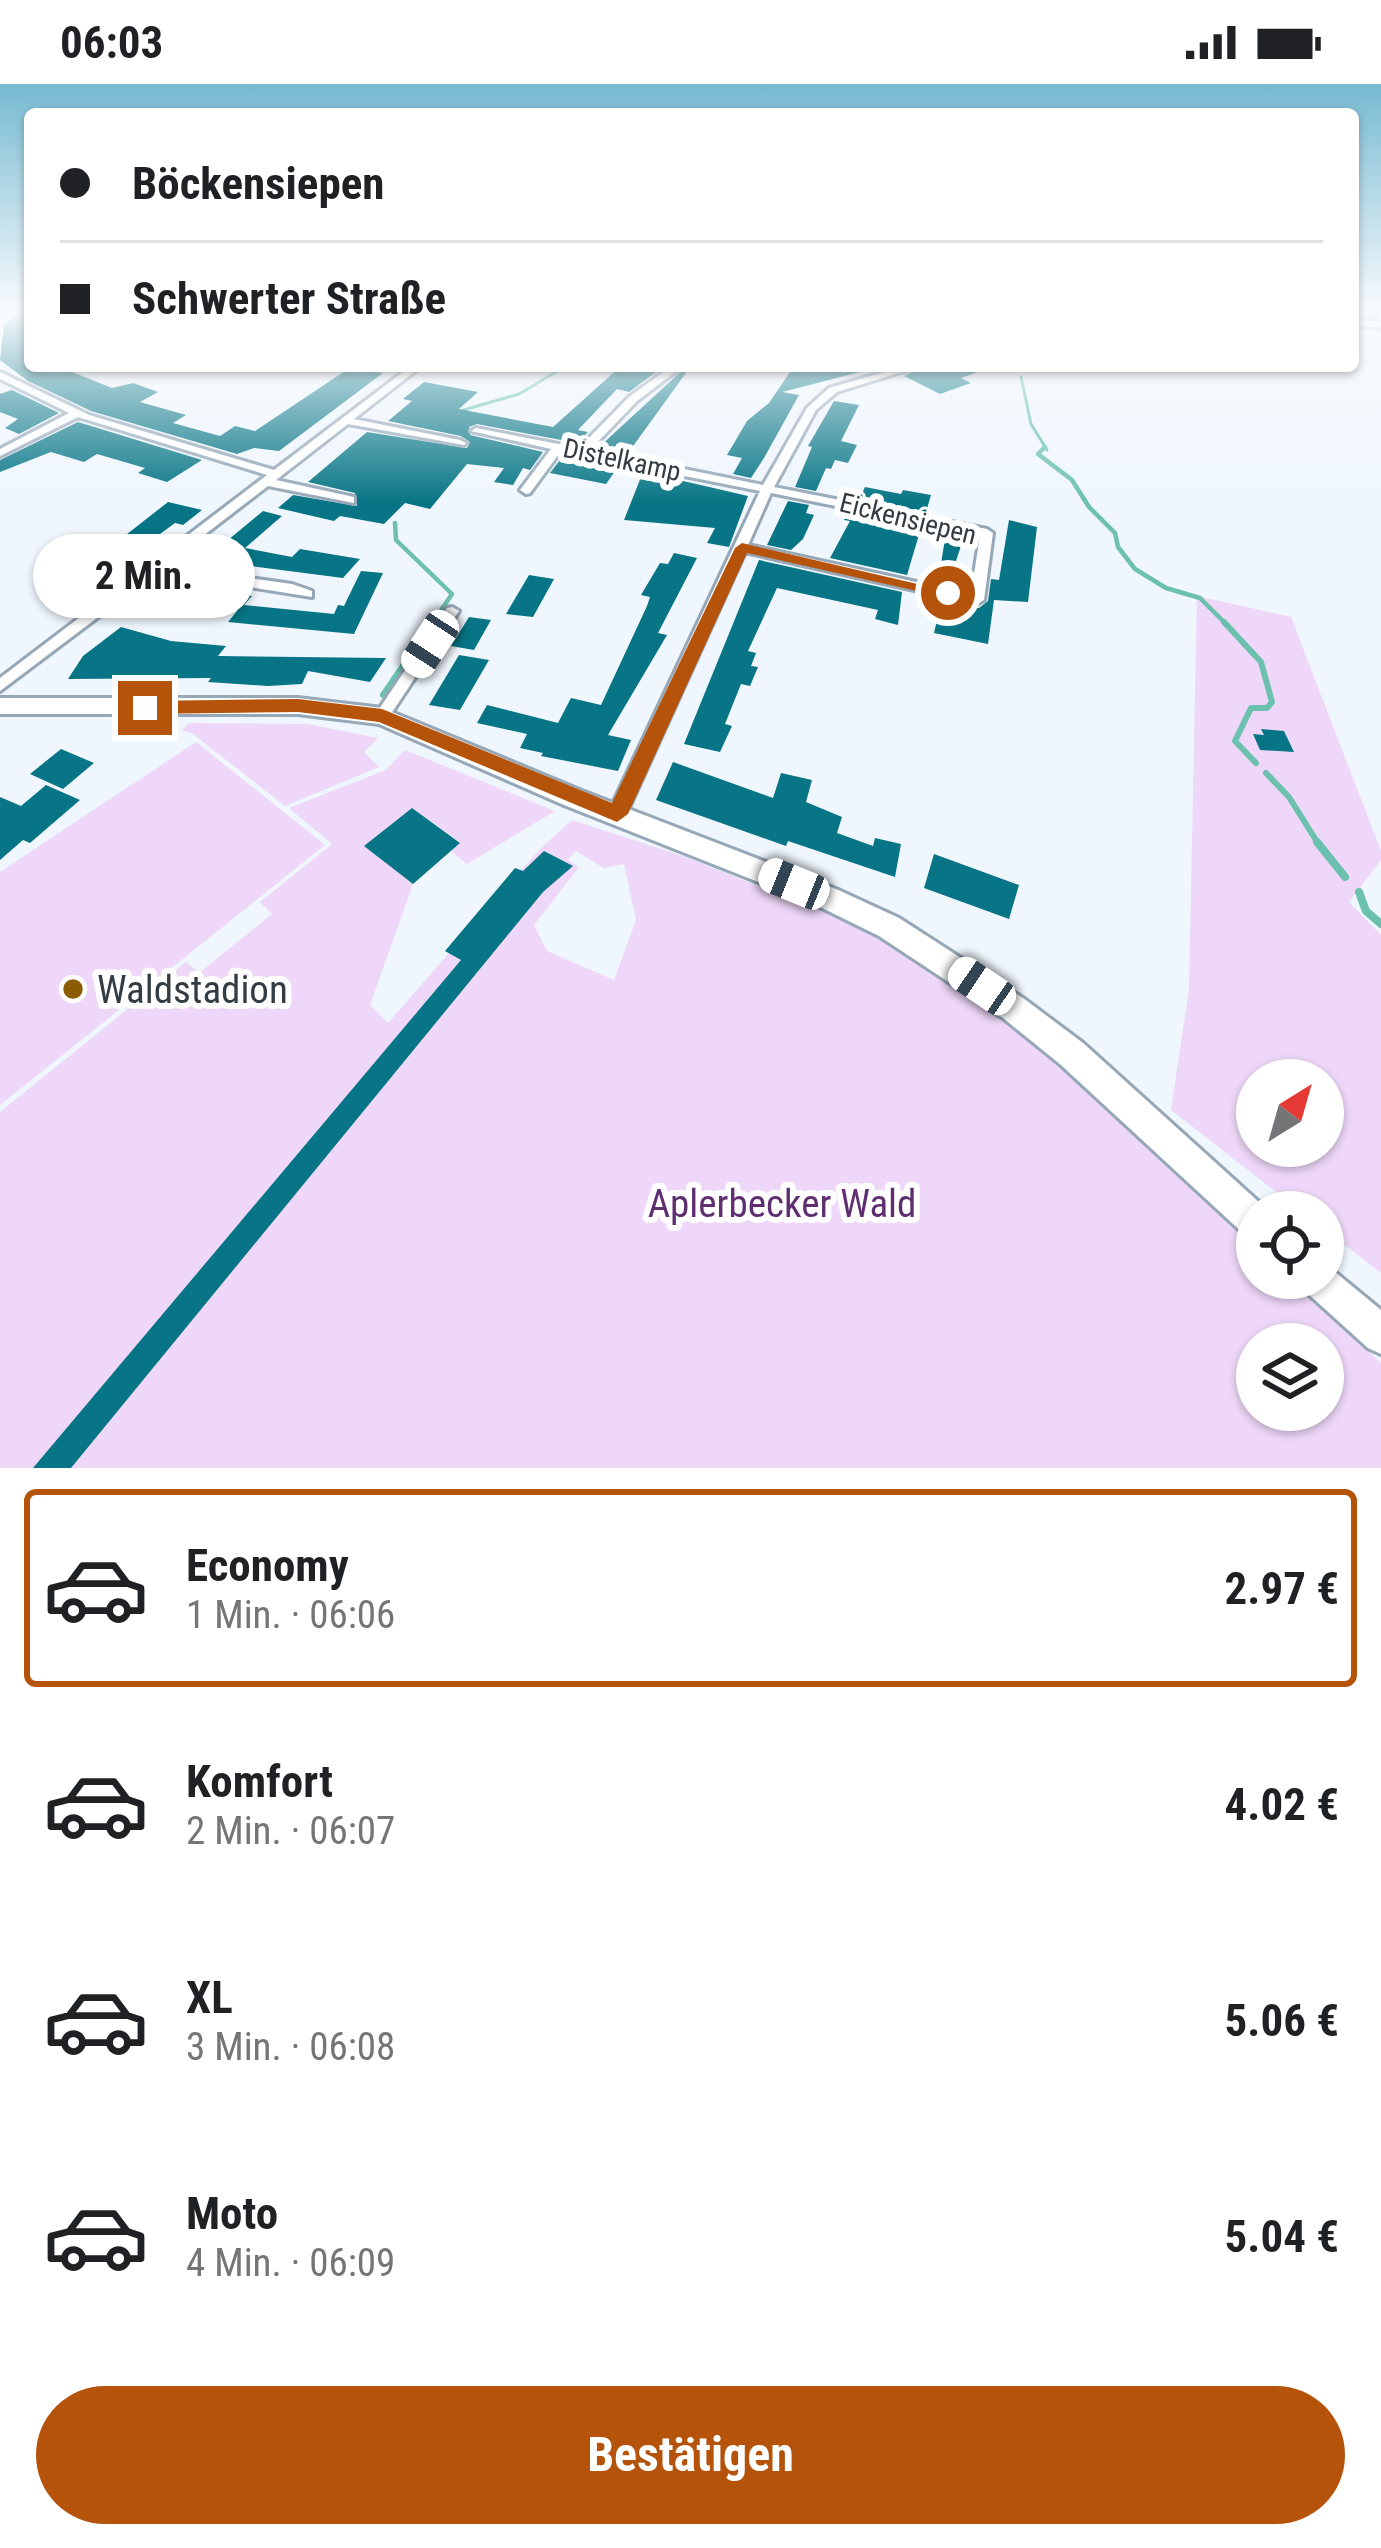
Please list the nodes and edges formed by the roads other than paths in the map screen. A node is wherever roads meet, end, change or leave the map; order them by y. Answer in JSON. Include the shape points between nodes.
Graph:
{"nodes":[{"id":1,"x":0,"y":375,"type":"edge"},
{"id":2,"x":406,"y":375,"type":"edge"},
{"id":3,"x":667,"y":375,"type":"edge"},
{"id":4,"x":891,"y":375,"type":"edge"},
{"id":5,"x":76,"y":413,"type":"junction"},
{"id":6,"x":346,"y":421,"type":"junction"},
{"id":7,"x":476,"y":430,"type":"dead end"},
{"id":8,"x":460,"y":443,"type":"dead end"},
{"id":9,"x":557,"y":449,"type":"junction"},
{"id":10,"x":0,"y":453,"type":"edge"},
{"id":11,"x":580,"y":454,"type":"junction"},
{"id":12,"x":272,"y":478,"type":"junction"},
{"id":13,"x":768,"y":488,"type":"junction"},
{"id":14,"x":526,"y":490,"type":"dead end"},
{"id":15,"x":350,"y":500,"type":"dead end"},
{"id":16,"x":742,"y":548,"type":"junction"},
{"id":17,"x":168,"y":562,"type":"junction"},
{"id":18,"x":308,"y":594,"type":"dead end"},
{"id":19,"x":452,"y":611,"type":"dead end"},
{"id":20,"x":0,"y":686,"type":"edge"},
{"id":21,"x":0,"y":706,"type":"edge"},
{"id":22,"x":382,"y":716,"type":"junction"},
{"id":23,"x":617,"y":814,"type":"junction"},
{"id":24,"x":1236,"y":1204,"type":"edge"},
{"id":25,"x":1341,"y":1299,"type":"edge"},
{"id":26,"x":1381,"y":1335,"type":"edge"}],
"edges":[{"from":1,"to":5,"type":"street"},
{"from":2,"to":6,"type":"street"},
{"from":3,"to":11,"type":"street"},
{"from":4,"to":13,"type":"street","via":[[821,398]]},
{"from":5,"to":10,"type":"street"},
{"from":5,"to":12,"type":"street"},
{"from":6,"to":8,"type":"street"},
{"from":6,"to":12,"type":"street"},
{"from":7,"to":9,"type":"street","name":"Distelkamp"},
{"from":9,"to":11,"type":"street","name":"Distelkamp"},
{"from":9,"to":14,"type":"street"},
{"from":11,"to":13,"type":"street","name":"Distelkamp"},
{"from":12,"to":15,"type":"street"},
{"from":12,"to":17,"type":"street"},
{"from":13,"to":16,"type":"street"},
{"from":13,"to":16,"type":"street","name":"Eickensiepen","via":[[987,533],[977,600]]},
{"from":16,"to":23,"type":"street"},
{"from":17,"to":18,"type":"street"},
{"from":17,"to":20,"type":"street"},
{"from":19,"to":22,"type":"street"},
{"from":21,"to":22,"type":"street","via":[[298,706]]},
{"from":22,"to":23,"type":"street"},
{"from":23,"to":24,"type":"street","via":[[826,897],[950,964],[1072,1054]]},
{"from":25,"to":26,"type":"street"}]}
